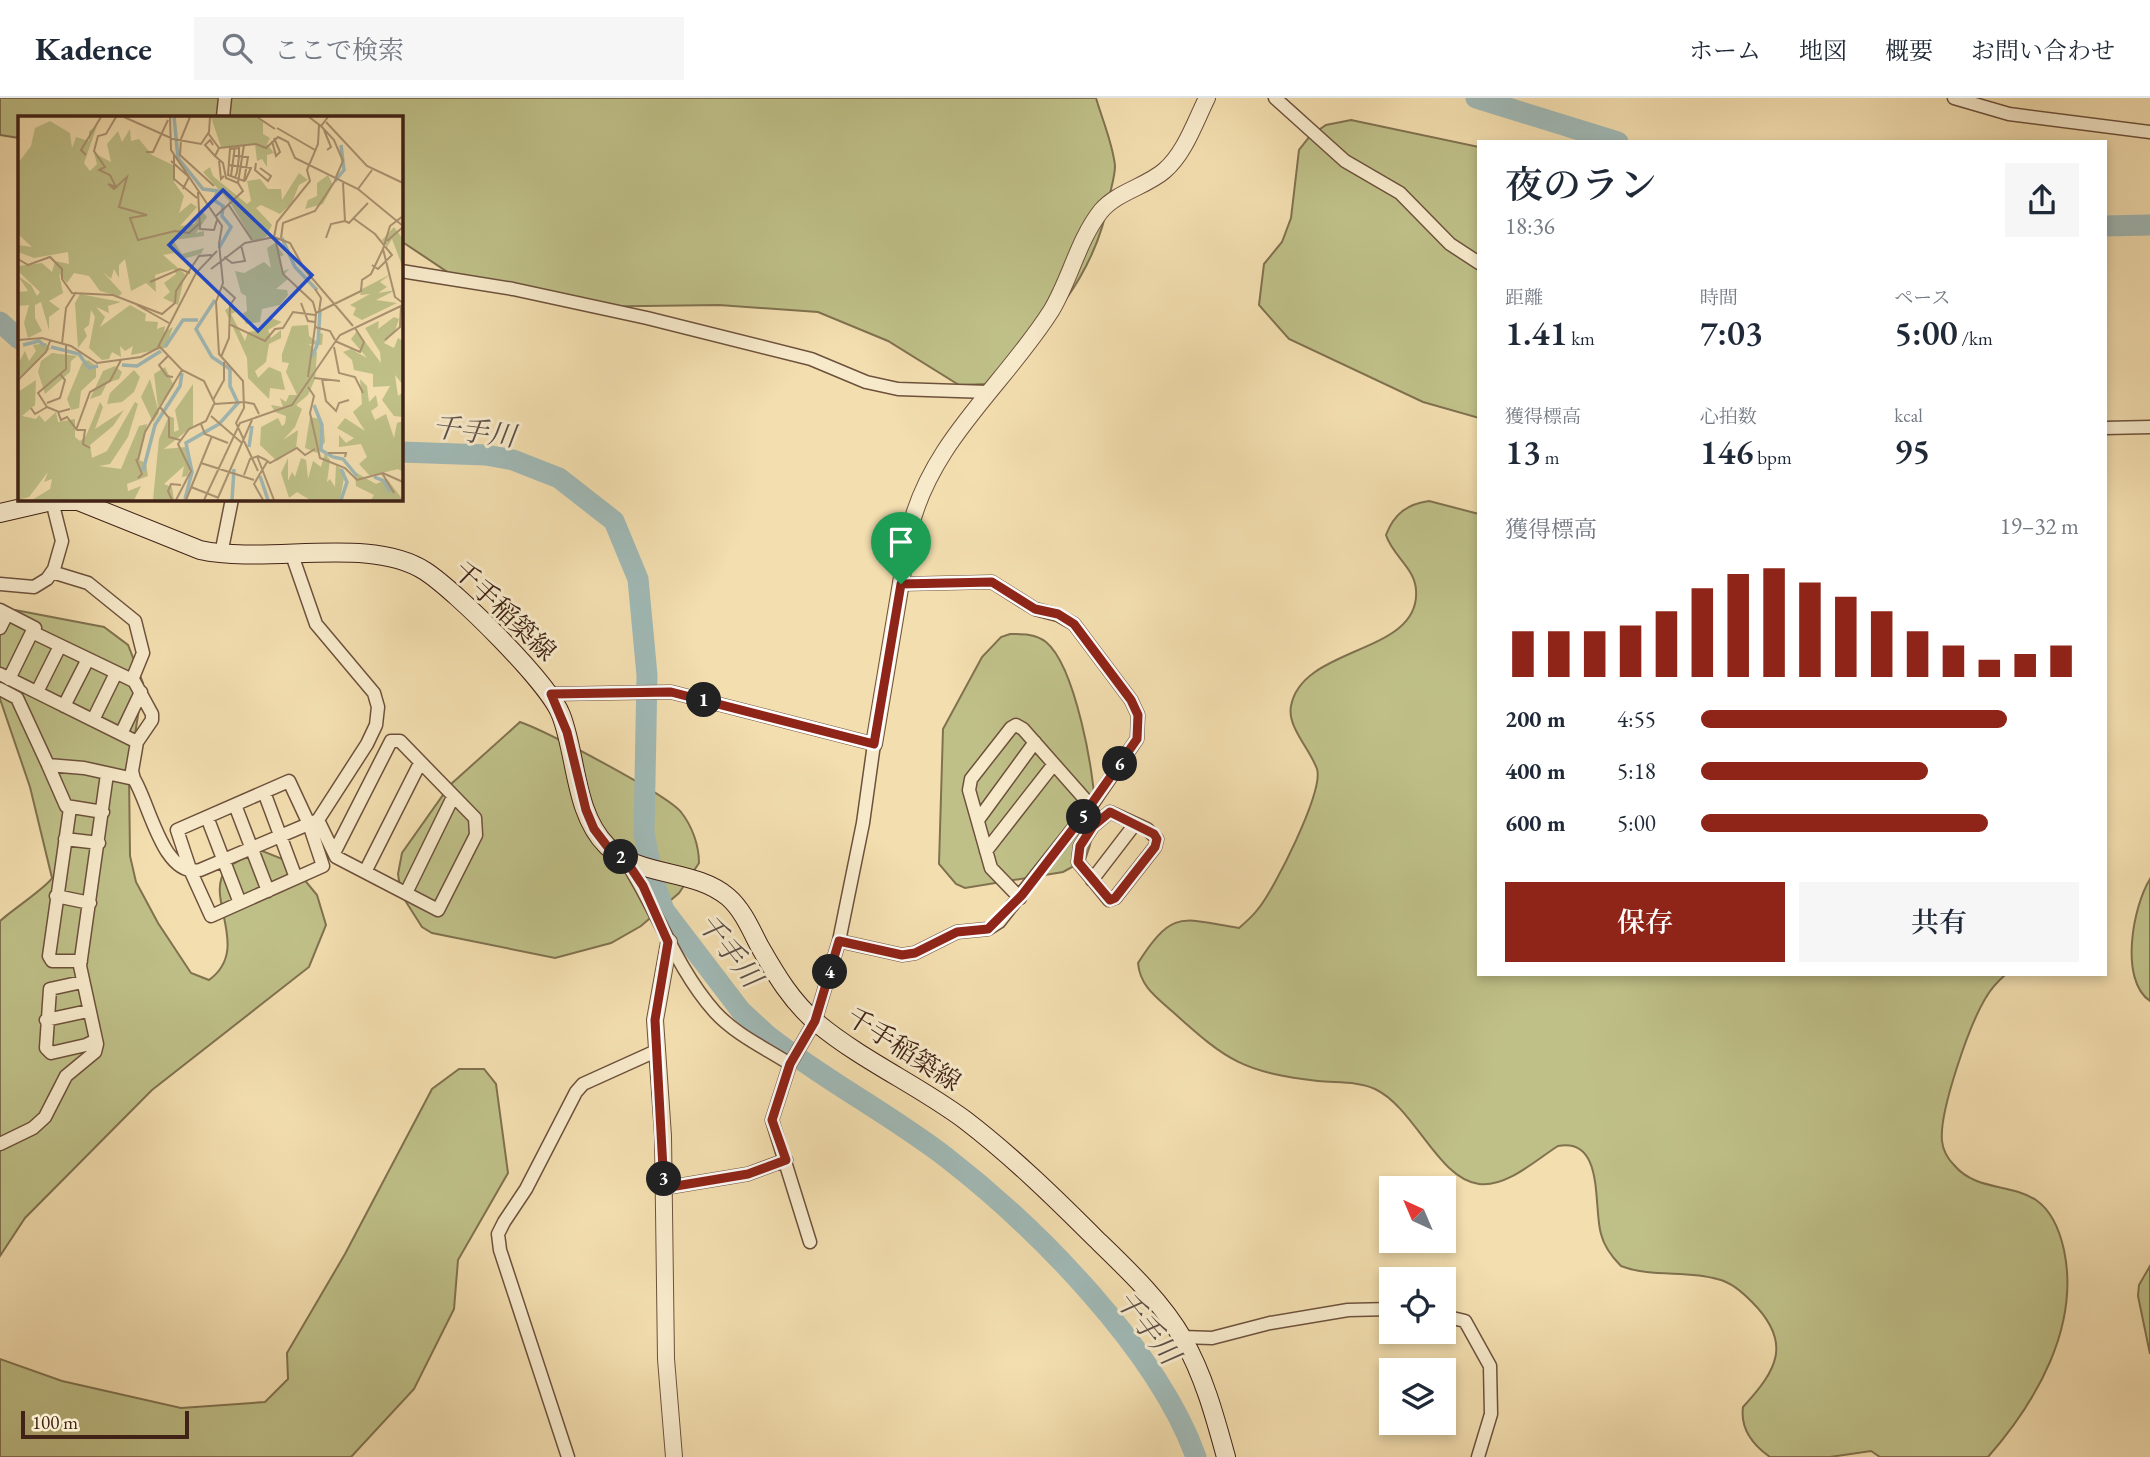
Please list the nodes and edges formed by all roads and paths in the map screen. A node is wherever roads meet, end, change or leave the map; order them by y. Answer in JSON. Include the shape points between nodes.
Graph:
{"nodes":[{"id":1,"x":225,"y":98,"type":"edge"},
{"id":2,"x":1207,"y":98,"type":"edge"},
{"id":3,"x":1275,"y":98,"type":"edge"},
{"id":4,"x":1954,"y":98,"type":"edge"},
{"id":5,"x":223,"y":116,"type":"edge"},
{"id":6,"x":2150,"y":132,"type":"edge"},
{"id":7,"x":1477,"y":262,"type":"edge"},
{"id":8,"x":402,"y":271,"type":"edge"},
{"id":9,"x":988,"y":392,"type":"junction"},
{"id":10,"x":2150,"y":427,"type":"edge"},
{"id":11,"x":2107,"y":428,"type":"edge"},
{"id":12,"x":232,"y":500,"type":"edge"},
{"id":13,"x":52,"y":501,"type":"junction"},
{"id":14,"x":0,"y":513,"type":"edge"},
{"id":15,"x":221,"y":554,"type":"junction"},
{"id":16,"x":292,"y":555,"type":"junction"},
{"id":17,"x":52,"y":572,"type":"junction"},
{"id":18,"x":0,"y":584,"type":"edge"},
{"id":19,"x":901,"y":584,"type":"junction"},
{"id":20,"x":4,"y":612,"type":"edge"},
{"id":21,"x":0,"y":628,"type":"edge"},
{"id":22,"x":32,"y":632,"type":"junction"},
{"id":23,"x":60,"y":646,"type":"junction"},
{"id":24,"x":88,"y":659,"type":"junction"},
{"id":25,"x":116,"y":673,"type":"junction"},
{"id":26,"x":132,"y":680,"type":"junction"},
{"id":27,"x":3,"y":681,"type":"edge"},
{"id":28,"x":37,"y":692,"type":"junction"},
{"id":29,"x":141,"y":692,"type":"junction"},
{"id":30,"x":551,"y":694,"type":"junction"},
{"id":31,"x":64,"y":706,"type":"junction"},
{"id":32,"x":93,"y":720,"type":"junction"},
{"id":33,"x":121,"y":734,"type":"junction"},
{"id":34,"x":137,"y":742,"type":"junction"},
{"id":35,"x":1035,"y":742,"type":"junction"},
{"id":36,"x":874,"y":744,"type":"junction"},
{"id":37,"x":420,"y":763,"type":"junction"},
{"id":38,"x":1054,"y":764,"type":"junction"},
{"id":39,"x":48,"y":765,"type":"junction"},
{"id":40,"x":107,"y":774,"type":"junction"},
{"id":41,"x":134,"y":779,"type":"junction"},
{"id":42,"x":264,"y":792,"type":"junction"},
{"id":43,"x":453,"y":797,"type":"junction"},
{"id":44,"x":235,"y":805,"type":"junction"},
{"id":45,"x":70,"y":808,"type":"junction"},
{"id":46,"x":1087,"y":811,"type":"junction"},
{"id":47,"x":103,"y":812,"type":"junction"},
{"id":48,"x":207,"y":817,"type":"junction"},
{"id":49,"x":978,"y":820,"type":"junction"},
{"id":50,"x":313,"y":822,"type":"junction"},
{"id":51,"x":1135,"y":824,"type":"junction"},
{"id":52,"x":1093,"y":826,"type":"junction"},
{"id":53,"x":280,"y":836,"type":"junction"},
{"id":54,"x":65,"y":839,"type":"junction"},
{"id":55,"x":99,"y":843,"type":"junction"},
{"id":56,"x":252,"y":848,"type":"junction"},
{"id":57,"x":986,"y":851,"type":"junction"},
{"id":58,"x":334,"y":853,"type":"junction"},
{"id":59,"x":224,"y":860,"type":"junction"},
{"id":60,"x":633,"y":862,"type":"junction"},
{"id":61,"x":191,"y":872,"type":"junction"},
{"id":62,"x":365,"y":872,"type":"junction"},
{"id":63,"x":296,"y":878,"type":"junction"},
{"id":64,"x":1092,"y":880,"type":"junction"},
{"id":65,"x":268,"y":891,"type":"junction"},
{"id":66,"x":405,"y":893,"type":"junction"},
{"id":67,"x":56,"y":896,"type":"junction"},
{"id":68,"x":1020,"y":898,"type":"junction"},
{"id":69,"x":90,"y":903,"type":"junction"},
{"id":70,"x":240,"y":903,"type":"junction"},
{"id":71,"x":839,"y":941,"type":"junction"},
{"id":72,"x":668,"y":942,"type":"junction"},
{"id":73,"x":81,"y":961,"type":"junction"},
{"id":74,"x":82,"y":982,"type":"junction"},
{"id":75,"x":88,"y":1011,"type":"junction"},
{"id":76,"x":46,"y":1020,"type":"junction"},
{"id":77,"x":813,"y":1025,"type":"junction"},
{"id":78,"x":96,"y":1040,"type":"junction"},
{"id":79,"x":656,"y":1051,"type":"junction"},
{"id":80,"x":791,"y":1062,"type":"junction"},
{"id":81,"x":0,"y":1143,"type":"edge"},
{"id":82,"x":786,"y":1160,"type":"junction"},
{"id":83,"x":664,"y":1188,"type":"junction"},
{"id":84,"x":810,"y":1242,"type":"dead end"},
{"id":85,"x":1379,"y":1309,"type":"edge"},
{"id":86,"x":1456,"y":1319,"type":"edge"},
{"id":87,"x":1182,"y":1337,"type":"junction"},
{"id":88,"x":669,"y":1455,"type":"edge"},
{"id":89,"x":568,"y":1457,"type":"edge"},
{"id":90,"x":1226,"y":1457,"type":"edge"},
{"id":91,"x":1478,"y":1457,"type":"edge"}],
"edges":[{"from":1,"to":5,"type":"street"},
{"from":2,"to":9,"type":"street","via":[[1177,157],[1164,171],[1103,209],[1053,308]]},
{"from":3,"to":7,"type":"street","via":[[1345,161],[1400,193],[1450,244]]},
{"from":4,"to":6,"type":"street","via":[[2009,114]]},
{"from":8,"to":9,"type":"street","via":[[647,318],[811,359],[866,382],[898,389]]},
{"from":9,"to":19,"type":"street","via":[[951,439],[916,501]]},
{"from":10,"to":11,"type":"street"},
{"from":12,"to":15,"type":"street"},
{"from":13,"to":14,"type":"main road","name":"千手稲築線"},
{"from":13,"to":15,"type":"main road","name":"千手稲築線","via":[[78,501]]},
{"from":13,"to":17,"type":"street","via":[[62,541]]},
{"from":15,"to":16,"type":"main road","name":"千手稲築線"},
{"from":16,"to":30,"type":"main road","name":"千手稲築線","via":[[379,554],[424,570],[452,592]]},
{"from":16,"to":50,"type":"street","via":[[316,624],[366,680],[378,707],[367,744]]},
{"from":17,"to":18,"type":"street","via":[[34,587]]},
{"from":17,"to":26,"type":"street","via":[[88,583],[135,621],[143,653]]},
{"from":19,"to":36,"type":"street"},
{"from":19,"to":46,"type":"street","via":[[992,582],[1035,609],[1058,614],[1074,624],[1131,700],[1139,728],[1137,739]]},
{"from":20,"to":21,"type":"street"},
{"from":20,"to":22,"type":"street","via":[[34,628]]},
{"from":22,"to":23,"type":"street"},
{"from":22,"to":27,"type":"street"},
{"from":23,"to":24,"type":"street"},
{"from":23,"to":28,"type":"street"},
{"from":24,"to":25,"type":"street"},
{"from":24,"to":31,"type":"street"},
{"from":25,"to":26,"type":"street"},
{"from":25,"to":32,"type":"street"},
{"from":26,"to":29,"type":"street"},
{"from":27,"to":28,"type":"street"},
{"from":27,"to":39,"type":"street","via":[[17,698]]},
{"from":28,"to":31,"type":"street"},
{"from":29,"to":33,"type":"street"},
{"from":29,"to":34,"type":"street","via":[[152,720]]},
{"from":30,"to":36,"type":"street","via":[[661,691]]},
{"from":30,"to":60,"type":"main road","name":"千手稲築線","via":[[567,732],[594,829],[607,846]]},
{"from":31,"to":32,"type":"street"},
{"from":32,"to":33,"type":"street"},
{"from":33,"to":34,"type":"street"},
{"from":34,"to":41,"type":"street"},
{"from":35,"to":38,"type":"street"},
{"from":35,"to":49,"type":"street"},
{"from":35,"to":49,"type":"street","via":[[1016,725],[971,779],[970,800]]},
{"from":36,"to":71,"type":"street"},
{"from":37,"to":43,"type":"street"},
{"from":37,"to":58,"type":"street","via":[[400,741],[391,741]]},
{"from":37,"to":62,"type":"street"},
{"from":38,"to":46,"type":"street"},
{"from":38,"to":57,"type":"street"},
{"from":39,"to":40,"type":"street"},
{"from":39,"to":45,"type":"street"},
{"from":40,"to":41,"type":"street"},
{"from":40,"to":47,"type":"street"},
{"from":41,"to":61,"type":"street","via":[[173,862]]},
{"from":42,"to":44,"type":"street"},
{"from":42,"to":50,"type":"street","via":[[289,781]]},
{"from":42,"to":53,"type":"street"},
{"from":43,"to":66,"type":"street"},
{"from":43,"to":66,"type":"street","via":[[475,818],[476,835],[438,909]]},
{"from":44,"to":48,"type":"street"},
{"from":44,"to":56,"type":"street"},
{"from":45,"to":47,"type":"street"},
{"from":45,"to":54,"type":"street"},
{"from":46,"to":52,"type":"street"},
{"from":46,"to":68,"type":"street"},
{"from":47,"to":55,"type":"street"},
{"from":48,"to":59,"type":"street"},
{"from":48,"to":61,"type":"street","via":[[177,830]]},
{"from":49,"to":57,"type":"street"},
{"from":50,"to":53,"type":"street"},
{"from":50,"to":58,"type":"street"},
{"from":50,"to":63,"type":"street","via":[[323,866]]},
{"from":51,"to":52,"type":"street","via":[[1110,812]]},
{"from":51,"to":64,"type":"street"},
{"from":51,"to":64,"type":"street","via":[[1154,834],[1155,847],[1115,898],[1110,900]]},
{"from":52,"to":64,"type":"street","via":[[1077,856]]},
{"from":53,"to":56,"type":"street"},
{"from":53,"to":63,"type":"street"},
{"from":54,"to":55,"type":"street"},
{"from":54,"to":67,"type":"street"},
{"from":55,"to":69,"type":"street"},
{"from":56,"to":59,"type":"street"},
{"from":56,"to":65,"type":"street"},
{"from":57,"to":68,"type":"street","via":[[991,868]]},
{"from":58,"to":62,"type":"street"},
{"from":59,"to":61,"type":"street"},
{"from":59,"to":70,"type":"street"},
{"from":60,"to":72,"type":"street"},
{"from":60,"to":77,"type":"main road","name":"千手稲築線","via":[[686,876],[728,897],[741,911],[776,977]]},
{"from":61,"to":70,"type":"street","via":[[211,916]]},
{"from":62,"to":66,"type":"street"},
{"from":63,"to":65,"type":"street"},
{"from":65,"to":70,"type":"street"},
{"from":67,"to":69,"type":"street"},
{"from":67,"to":73,"type":"street","via":[[49,956],[52,961]]},
{"from":68,"to":71,"type":"street","via":[[988,929],[957,932],[915,953],[902,955]]},
{"from":69,"to":73,"type":"street"},
{"from":71,"to":77,"type":"street"},
{"from":72,"to":79,"type":"street","via":[[655,1020]]},
{"from":72,"to":80,"type":"street","via":[[717,1013]]},
{"from":73,"to":74,"type":"street"},
{"from":74,"to":75,"type":"street"},
{"from":74,"to":76,"type":"street","via":[[50,989]]},
{"from":75,"to":76,"type":"street"},
{"from":75,"to":78,"type":"street"},
{"from":76,"to":78,"type":"street","via":[[46,1048],[51,1053]]},
{"from":77,"to":80,"type":"street"},
{"from":77,"to":87,"type":"main road","name":"千手稲築線","via":[[964,1120],[1044,1187],[1134,1276]]},
{"from":78,"to":81,"type":"street","via":[[95,1052],[66,1076],[44,1117],[33,1128]]},
{"from":79,"to":83,"type":"street"},
{"from":79,"to":89,"type":"street","via":[[583,1084],[576,1092],[498,1234]]},
{"from":80,"to":82,"type":"street","via":[[772,1120]]},
{"from":82,"to":83,"type":"street","via":[[748,1174]]},
{"from":82,"to":84,"type":"street"},
{"from":83,"to":88,"type":"street"},
{"from":85,"to":87,"type":"street","via":[[1270,1323],[1212,1338]]},
{"from":86,"to":91,"type":"street","via":[[1465,1321],[1490,1366],[1491,1414]]},
{"from":87,"to":90,"type":"main road","name":"千手稲築線","via":[[1207,1391]]}]}
